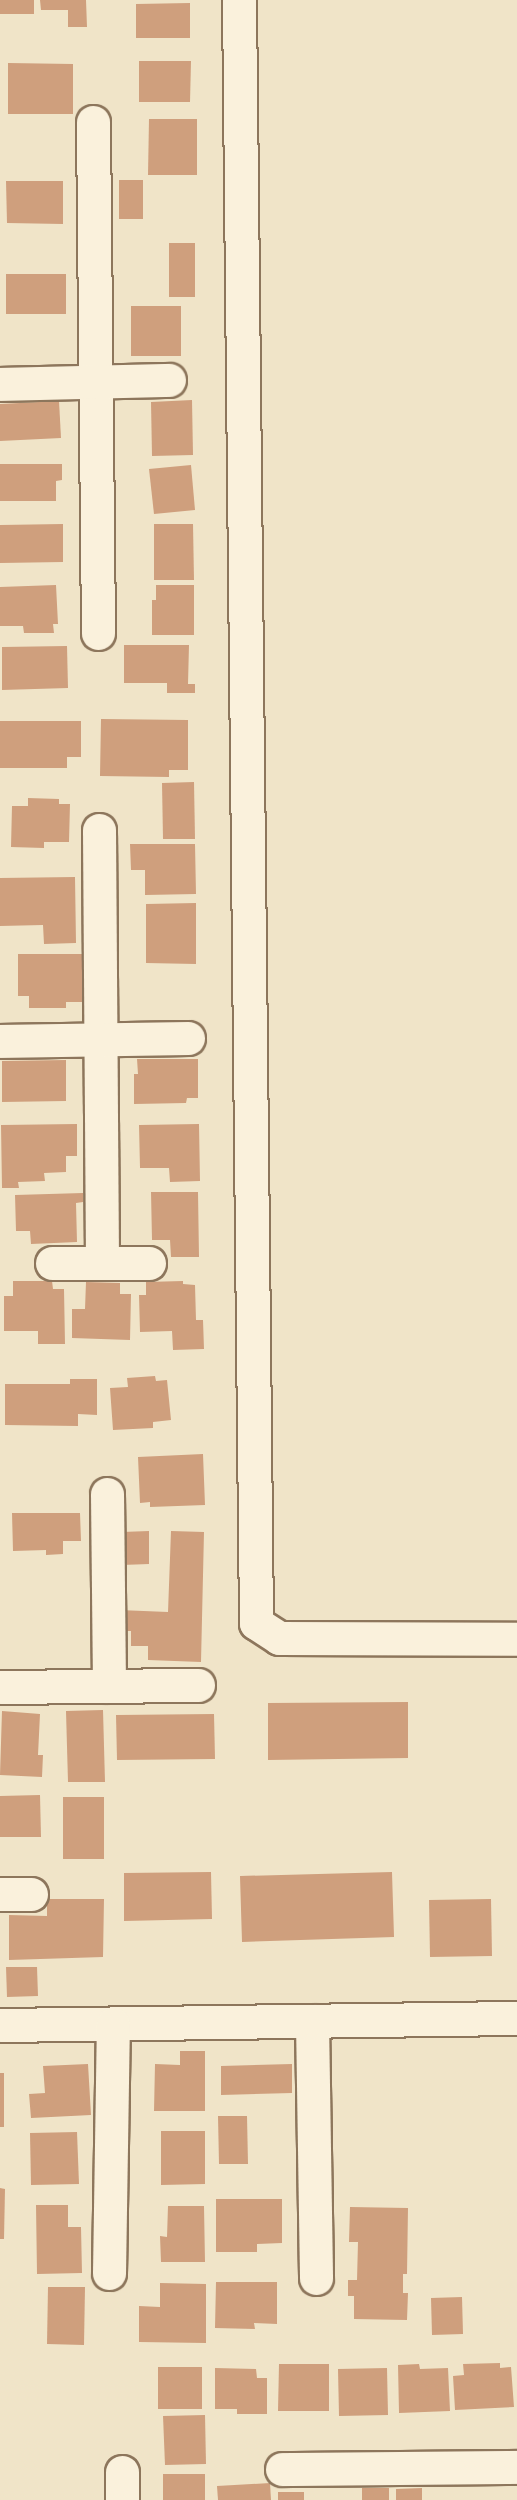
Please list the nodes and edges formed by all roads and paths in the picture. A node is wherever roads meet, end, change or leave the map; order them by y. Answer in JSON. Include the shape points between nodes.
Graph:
{"nodes":[{"id":1,"x":239,"y":0,"type":"edge"},
{"id":2,"x":93,"y":122,"type":"dead end"},
{"id":3,"x":169,"y":380,"type":"dead end"},
{"id":4,"x":96,"y":382,"type":"junction"},
{"id":5,"x":0,"y":384,"type":"edge"},
{"id":6,"x":98,"y":633,"type":"dead end"},
{"id":7,"x":99,"y":830,"type":"dead end"},
{"id":8,"x":188,"y":1038,"type":"dead end"},
{"id":9,"x":102,"y":1039,"type":"junction"},
{"id":10,"x":0,"y":1041,"type":"edge"},
{"id":11,"x":52,"y":1263,"type":"dead end"},
{"id":12,"x":102,"y":1263,"type":"junction"},
{"id":13,"x":149,"y":1263,"type":"dead end"},
{"id":14,"x":107,"y":1494,"type":"dead end"},
{"id":15,"x":517,"y":1639,"type":"edge"},
{"id":16,"x":198,"y":1685,"type":"dead end"},
{"id":17,"x":109,"y":1686,"type":"junction"},
{"id":18,"x":0,"y":1687,"type":"edge"},
{"id":19,"x":517,"y":2018,"type":"edge"},
{"id":20,"x":312,"y":2021,"type":"junction"},
{"id":21,"x":113,"y":2024,"type":"junction"},
{"id":22,"x":0,"y":2025,"type":"edge"},
{"id":23,"x":110,"y":2273,"type":"dead end"},
{"id":24,"x":316,"y":2278,"type":"dead end"},
{"id":25,"x":517,"y":2467,"type":"edge"},
{"id":26,"x":282,"y":2469,"type":"dead end"}],
"edges":[{"from":1,"to":15,"type":"street","via":[[256,1623],[279,1638]]},
{"from":2,"to":4,"type":"street"},
{"from":3,"to":4,"type":"street"},
{"from":4,"to":5,"type":"street"},
{"from":4,"to":6,"type":"street"},
{"from":7,"to":9,"type":"street"},
{"from":8,"to":9,"type":"street"},
{"from":9,"to":10,"type":"street"},
{"from":9,"to":12,"type":"street"},
{"from":11,"to":12,"type":"street"},
{"from":12,"to":13,"type":"street"},
{"from":14,"to":17,"type":"street"},
{"from":16,"to":17,"type":"street"},
{"from":17,"to":18,"type":"street"},
{"from":19,"to":20,"type":"street"},
{"from":20,"to":21,"type":"street"},
{"from":20,"to":24,"type":"street"},
{"from":21,"to":22,"type":"street"},
{"from":21,"to":23,"type":"street"},
{"from":25,"to":26,"type":"street"}]}
